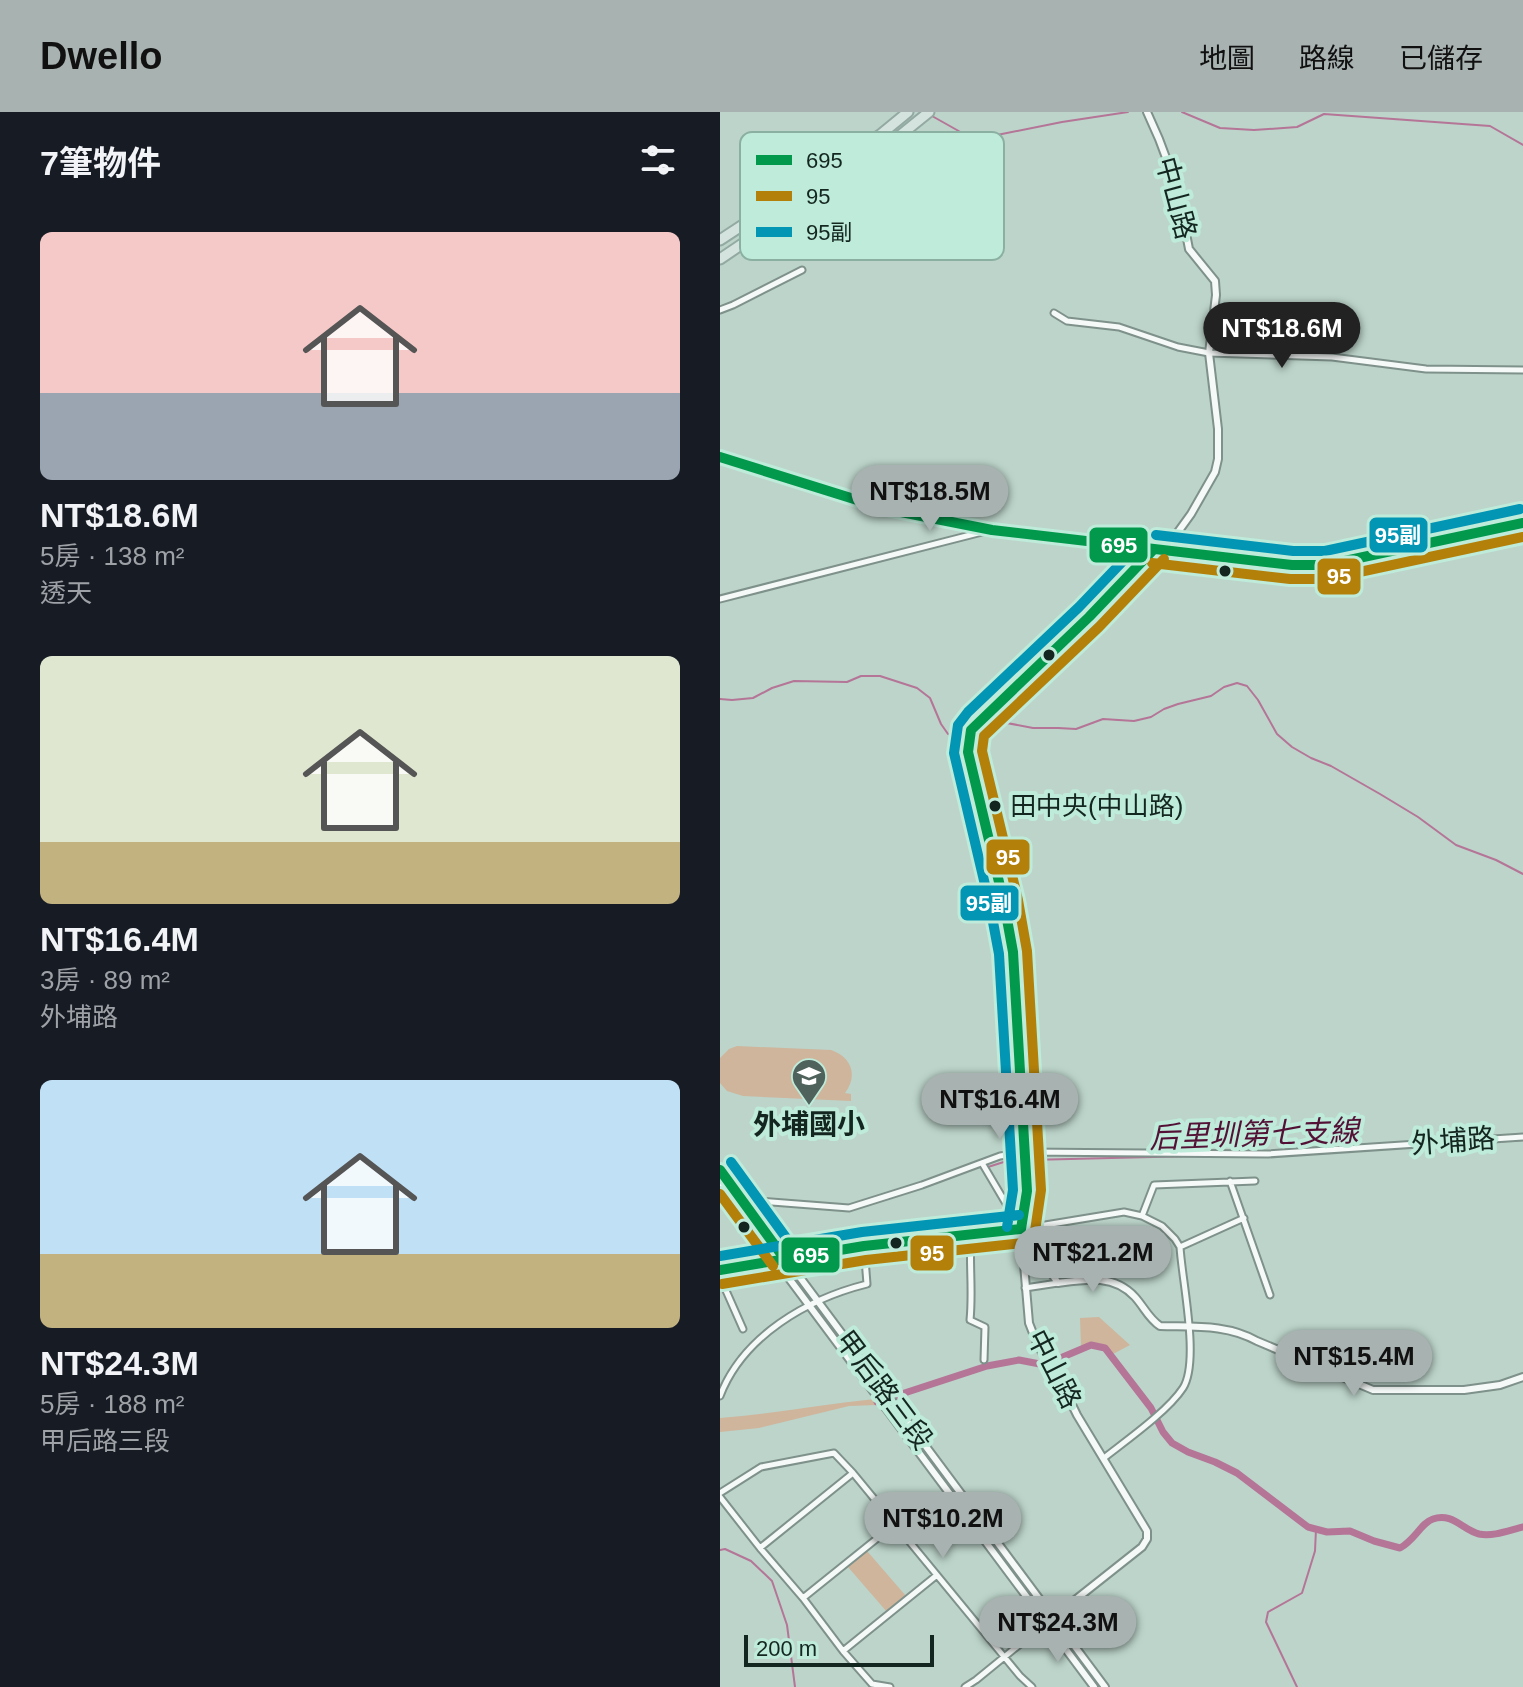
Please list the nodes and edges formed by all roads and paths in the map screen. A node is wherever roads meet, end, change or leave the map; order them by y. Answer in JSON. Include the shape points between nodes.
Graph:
{"nodes":[{"id":1,"x":908,"y":112,"type":"edge"},
{"id":2,"x":929,"y":112,"type":"edge"},
{"id":3,"x":1147,"y":112,"type":"edge"},
{"id":4,"x":884,"y":132,"type":"edge"},
{"id":5,"x":904,"y":132,"type":"edge"},
{"id":6,"x":740,"y":226,"type":"edge"},
{"id":7,"x":720,"y":240,"type":"edge"},
{"id":8,"x":740,"y":245,"type":"edge"},
{"id":9,"x":720,"y":259,"type":"edge"},
{"id":10,"x":802,"y":270,"type":"dead end"},
{"id":11,"x":720,"y":310,"type":"edge"},
{"id":12,"x":1054,"y":313,"type":"dead end"},
{"id":13,"x":1209,"y":353,"type":"junction"},
{"id":14,"x":1523,"y":370,"type":"edge"},
{"id":15,"x":720,"y":457,"type":"edge"},
{"id":16,"x":1523,"y":523,"type":"edge"},
{"id":17,"x":992,"y":530,"type":"junction"},
{"id":18,"x":1154,"y":549,"type":"junction"},
{"id":19,"x":1165,"y":550,"type":"junction"},
{"id":20,"x":720,"y":599,"type":"edge"},
{"id":21,"x":1523,"y":1137,"type":"edge"},
{"id":22,"x":1026,"y":1152,"type":"junction"},
{"id":23,"x":982,"y":1163,"type":"junction"},
{"id":24,"x":720,"y":1170,"type":"edge"},
{"id":25,"x":1230,"y":1181,"type":"junction"},
{"id":26,"x":1255,"y":1181,"type":"dead end"},
{"id":27,"x":720,"y":1186,"type":"edge"},
{"id":28,"x":720,"y":1198,"type":"edge"},
{"id":29,"x":729,"y":1199,"type":"junction"},
{"id":30,"x":743,"y":1200,"type":"junction"},
{"id":31,"x":1142,"y":1216,"type":"junction"},
{"id":32,"x":1244,"y":1218,"type":"junction"},
{"id":33,"x":1021,"y":1229,"type":"junction"},
{"id":34,"x":971,"y":1235,"type":"junction"},
{"id":35,"x":864,"y":1246,"type":"junction"},
{"id":36,"x":1180,"y":1247,"type":"junction"},
{"id":37,"x":784,"y":1258,"type":"junction"},
{"id":38,"x":776,"y":1261,"type":"junction"},
{"id":39,"x":720,"y":1270,"type":"edge"},
{"id":40,"x":720,"y":1277,"type":"edge"},
{"id":41,"x":1058,"y":1283,"type":"junction"},
{"id":42,"x":1025,"y":1288,"type":"junction"},
{"id":43,"x":1270,"y":1295,"type":"dead end"},
{"id":44,"x":818,"y":1302,"type":"junction"},
{"id":45,"x":810,"y":1307,"type":"junction"},
{"id":46,"x":1189,"y":1327,"type":"junction"},
{"id":47,"x":743,"y":1329,"type":"dead end"},
{"id":48,"x":984,"y":1360,"type":"dead end"},
{"id":49,"x":1523,"y":1377,"type":"edge"},
{"id":50,"x":723,"y":1382,"type":"edge"},
{"id":51,"x":720,"y":1396,"type":"edge"},
{"id":52,"x":1104,"y":1458,"type":"junction"},
{"id":53,"x":853,"y":1473,"type":"junction"},
{"id":54,"x":720,"y":1495,"type":"edge"},
{"id":55,"x":895,"y":1524,"type":"junction"},
{"id":56,"x":760,"y":1548,"type":"junction"},
{"id":57,"x":937,"y":1575,"type":"junction"},
{"id":58,"x":803,"y":1598,"type":"junction"},
{"id":59,"x":1053,"y":1617,"type":"junction"},
{"id":60,"x":1046,"y":1623,"type":"junction"},
{"id":61,"x":843,"y":1651,"type":"junction"},
{"id":62,"x":1004,"y":1657,"type":"junction"},
{"id":63,"x":890,"y":1687,"type":"edge"},
{"id":64,"x":965,"y":1687,"type":"edge"},
{"id":65,"x":1032,"y":1687,"type":"edge"},
{"id":66,"x":1094,"y":1687,"type":"edge"},
{"id":67,"x":1105,"y":1687,"type":"edge"}],
"edges":[{"from":1,"to":4,"type":"highway"},
{"from":2,"to":5,"type":"highway"},
{"from":3,"to":13,"type":"street","name":"中山路","via":[[1177,187],[1189,249],[1215,281]]},
{"from":6,"to":7,"type":"highway"},
{"from":8,"to":9,"type":"highway"},
{"from":10,"to":11,"type":"street"},
{"from":12,"to":13,"type":"street","via":[[1067,321],[1119,327]]},
{"from":13,"to":14,"type":"street","via":[[1332,357],[1426,369]]},
{"from":13,"to":19,"type":"street","name":"中山路","via":[[1218,459],[1191,514]]},
{"from":15,"to":17,"type":"street","via":[[886,509]]},
{"from":16,"to":19,"type":"street","via":[[1326,565]]},
{"from":17,"to":18,"type":"street"},
{"from":17,"to":20,"type":"street"},
{"from":18,"to":19,"type":"street"},
{"from":18,"to":22,"type":"street","name":"中山路","via":[[971,730],[968,752],[1013,952]]},
{"from":21,"to":22,"type":"street","name":"外埔路","via":[[1268,1154]]},
{"from":22,"to":23,"type":"street","name":"外埔路"},
{"from":22,"to":33,"type":"street","name":"中山路"},
{"from":23,"to":30,"type":"street","name":"外埔路","via":[[849,1208]]},
{"from":23,"to":33,"type":"street"},
{"from":24,"to":30,"type":"street","name":"甲后路三段"},
{"from":25,"to":26,"type":"street"},
{"from":25,"to":31,"type":"street","via":[[1154,1185]]},
{"from":25,"to":32,"type":"street"},
{"from":27,"to":29,"type":"street","name":"甲后路三段"},
{"from":28,"to":29,"type":"street","name":"外埔路"},
{"from":29,"to":30,"type":"street","name":"外埔路"},
{"from":29,"to":38,"type":"street","name":"甲后路三段"},
{"from":30,"to":37,"type":"street","name":"甲后路三段"},
{"from":31,"to":33,"type":"street","via":[[1124,1212]]},
{"from":31,"to":36,"type":"street","via":[[1162,1226]]},
{"from":32,"to":36,"type":"street"},
{"from":32,"to":43,"type":"street"},
{"from":33,"to":34,"type":"street"},
{"from":33,"to":41,"type":"street"},
{"from":33,"to":42,"type":"street","name":"中山路"},
{"from":34,"to":35,"type":"street"},
{"from":34,"to":48,"type":"street","via":[[970,1320],[985,1327]]},
{"from":35,"to":37,"type":"street"},
{"from":35,"to":44,"type":"street","via":[[867,1284]]},
{"from":36,"to":46,"type":"street"},
{"from":37,"to":38,"type":"street"},
{"from":37,"to":44,"type":"street","name":"甲后路三段"},
{"from":38,"to":39,"type":"street"},
{"from":38,"to":45,"type":"street","name":"甲后路三段"},
{"from":40,"to":47,"type":"street"},
{"from":41,"to":42,"type":"street"},
{"from":41,"to":46,"type":"street","via":[[1113,1282],[1136,1298],[1160,1326]]},
{"from":42,"to":52,"type":"street","name":"中山路","via":[[1038,1346]]},
{"from":44,"to":45,"type":"street"},
{"from":44,"to":59,"type":"street","name":"甲后路三段"},
{"from":45,"to":50,"type":"street","via":[[760,1338]]},
{"from":45,"to":60,"type":"street","name":"甲后路三段"},
{"from":46,"to":49,"type":"street","via":[[1242,1333],[1373,1390],[1464,1390]]},
{"from":46,"to":52,"type":"street","via":[[1184,1386]]},
{"from":50,"to":51,"type":"street"},
{"from":52,"to":59,"type":"street","name":"中山路","via":[[1147,1539]]},
{"from":53,"to":54,"type":"street","via":[[834,1453],[761,1467]]},
{"from":53,"to":55,"type":"street"},
{"from":53,"to":56,"type":"street"},
{"from":54,"to":56,"type":"street"},
{"from":55,"to":57,"type":"street"},
{"from":55,"to":58,"type":"street"},
{"from":56,"to":58,"type":"street"},
{"from":57,"to":61,"type":"street"},
{"from":57,"to":62,"type":"street"},
{"from":58,"to":61,"type":"street"},
{"from":59,"to":60,"type":"street","name":"中山路"},
{"from":59,"to":67,"type":"street","name":"甲后路三段"},
{"from":60,"to":62,"type":"street","name":"中山路"},
{"from":60,"to":66,"type":"street","name":"甲后路三段"},
{"from":61,"to":63,"type":"street","via":[[872,1684]]},
{"from":62,"to":64,"type":"street","name":"中山路"},
{"from":62,"to":65,"type":"street"}]}
